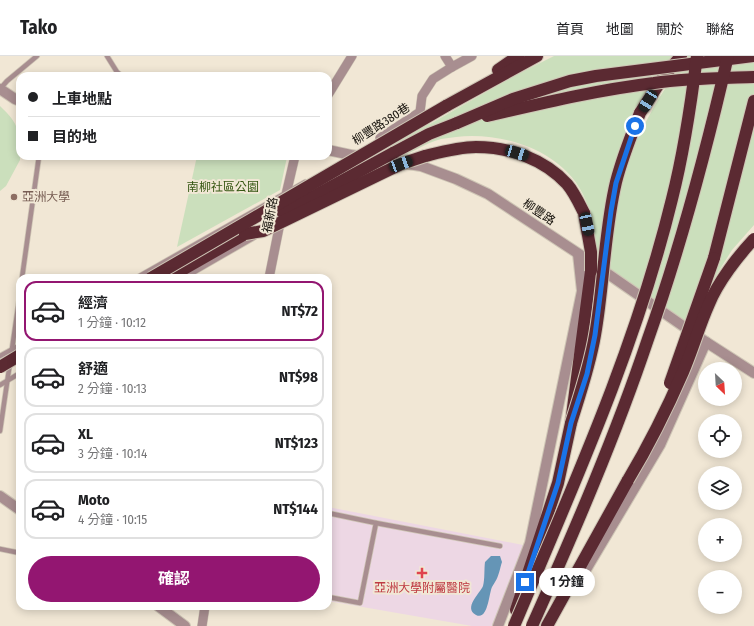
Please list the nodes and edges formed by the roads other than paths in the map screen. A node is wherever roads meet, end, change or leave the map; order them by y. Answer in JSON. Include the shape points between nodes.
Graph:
{"nodes":[{"id":1,"x":37,"y":56,"type":"edge"},
{"id":2,"x":107,"y":56,"type":"edge"},
{"id":3,"x":352,"y":56,"type":"edge"},
{"id":4,"x":445,"y":56,"type":"edge"},
{"id":5,"x":472,"y":56,"type":"edge"},
{"id":6,"x":518,"y":56,"type":"edge"},
{"id":7,"x":537,"y":56,"type":"edge"},
{"id":8,"x":681,"y":56,"type":"edge"},
{"id":9,"x":697,"y":56,"type":"edge"},
{"id":10,"x":728,"y":56,"type":"edge"},
{"id":11,"x":753,"y":56,"type":"edge"},
{"id":12,"x":452,"y":67,"type":"junction"},
{"id":13,"x":18,"y":72,"type":"edge"},
{"id":14,"x":117,"y":72,"type":"edge"},
{"id":15,"x":16,"y":74,"type":"edge"},
{"id":16,"x":754,"y":78,"type":"edge"},
{"id":17,"x":332,"y":88,"type":"edge"},
{"id":18,"x":0,"y":89,"type":"edge"},
{"id":19,"x":16,"y":99,"type":"edge"},
{"id":20,"x":754,"y":101,"type":"edge"},
{"id":21,"x":446,"y":106,"type":"junction"},
{"id":22,"x":457,"y":123,"type":"junction"},
{"id":23,"x":332,"y":151,"type":"edge"},
{"id":24,"x":354,"y":155,"type":"junction"},
{"id":25,"x":38,"y":160,"type":"edge"},
{"id":26,"x":294,"y":160,"type":"edge"},
{"id":27,"x":401,"y":162,"type":"junction"},
{"id":28,"x":314,"y":177,"type":"dead end"},
{"id":29,"x":307,"y":180,"type":"dead end"},
{"id":30,"x":287,"y":191,"type":"junction"},
{"id":31,"x":281,"y":222,"type":"junction"},
{"id":32,"x":245,"y":234,"type":"junction"},
{"id":33,"x":754,"y":239,"type":"edge"},
{"id":34,"x":578,"y":254,"type":"junction"},
{"id":35,"x":23,"y":274,"type":"edge"},
{"id":36,"x":143,"y":274,"type":"edge"},
{"id":37,"x":159,"y":274,"type":"edge"},
{"id":38,"x":175,"y":274,"type":"edge"},
{"id":39,"x":191,"y":274,"type":"edge"},
{"id":40,"x":270,"y":274,"type":"edge"},
{"id":41,"x":706,"y":342,"type":"junction"},
{"id":42,"x":16,"y":352,"type":"edge"},
{"id":43,"x":0,"y":356,"type":"edge"},
{"id":44,"x":0,"y":367,"type":"edge"},
{"id":45,"x":16,"y":367,"type":"edge"},
{"id":46,"x":16,"y":374,"type":"edge"},
{"id":47,"x":754,"y":374,"type":"edge"},
{"id":48,"x":4,"y":378,"type":"edge"},
{"id":49,"x":0,"y":385,"type":"edge"},
{"id":50,"x":571,"y":423,"type":"junction"},
{"id":51,"x":0,"y":431,"type":"edge"},
{"id":52,"x":628,"y":480,"type":"junction"},
{"id":53,"x":0,"y":496,"type":"edge"},
{"id":54,"x":16,"y":507,"type":"edge"},
{"id":55,"x":332,"y":514,"type":"edge"},
{"id":56,"x":376,"y":523,"type":"junction"},
{"id":57,"x":500,"y":546,"type":"dead end"},
{"id":58,"x":0,"y":549,"type":"edge"},
{"id":59,"x":16,"y":552,"type":"edge"},
{"id":60,"x":332,"y":598,"type":"edge"},
{"id":61,"x":163,"y":610,"type":"edge"},
{"id":62,"x":204,"y":610,"type":"edge"},
{"id":63,"x":185,"y":626,"type":"edge"},
{"id":64,"x":202,"y":626,"type":"edge"},
{"id":65,"x":498,"y":626,"type":"edge"},
{"id":66,"x":510,"y":626,"type":"edge"},
{"id":67,"x":514,"y":626,"type":"edge"},
{"id":68,"x":532,"y":626,"type":"edge"},
{"id":69,"x":547,"y":626,"type":"edge"},
{"id":70,"x":552,"y":626,"type":"edge"}],
"edges":[{"from":1,"to":13,"type":"lane"},
{"from":2,"to":14,"type":"lane"},
{"from":3,"to":17,"type":"street"},
{"from":4,"to":12,"type":"street"},
{"from":5,"to":12,"type":"street","name":"柳豐路380巷"},
{"from":6,"to":21,"type":"highway"},
{"from":7,"to":21,"type":"highway"},
{"from":8,"to":50,"type":"highway","bridge":true,"via":[[664,76],[640,113],[616,183],[595,335],[587,374]]},
{"from":9,"to":67,"type":"highway","bridge":true,"via":[[682,157],[648,284],[619,371]]},
{"from":10,"to":68,"type":"highway","bridge":true,"via":[[692,205],[648,339],[597,475]]},
{"from":11,"to":22,"type":"highway","bridge":true,"via":[[570,81],[513,99]]},
{"from":12,"to":24,"type":"street","name":"柳豐路380巷","via":[[433,79],[422,96],[420,112]]},
{"from":15,"to":18,"type":"lane"},
{"from":16,"to":22,"type":"highway","bridge":true,"via":[[654,82],[579,94]]},
{"from":18,"to":19,"type":"street"},
{"from":20,"to":52,"type":"highway","bridge":true,"via":[[714,258],[662,404]]},
{"from":21,"to":37,"type":"highway","bridge":true},
{"from":22,"to":32,"type":"highway","bridge":true,"via":[[429,134]]},
{"from":23,"to":24,"type":"street","name":"柳豐路"},
{"from":24,"to":27,"type":"street","name":"柳豐路"},
{"from":24,"to":28,"type":"lane"},
{"from":25,"to":35,"type":"lane"},
{"from":26,"to":30,"type":"street","name":"福新路"},
{"from":27,"to":31,"type":"lane"},
{"from":27,"to":34,"type":"street","name":"柳豐路","via":[[421,166],[488,194]]},
{"from":29,"to":30,"type":"lane"},
{"from":30,"to":31,"type":"street","name":"福新路"},
{"from":30,"to":36,"type":"lane"},
{"from":31,"to":39,"type":"lane"},
{"from":31,"to":40,"type":"street","name":"福新路"},
{"from":32,"to":38,"type":"highway"},
{"from":32,"to":50,"type":"highway","bridge":true,"via":[[263,231],[401,164],[424,156],[475,146],[506,150],[544,165],[568,185],[577,199],[584,213],[592,252],[589,293]]},
{"from":33,"to":52,"type":"highway","bridge":true,"via":[[725,277],[710,302],[683,371],[652,439]]},
{"from":34,"to":41,"type":"street","name":"柳豐路"},
{"from":34,"to":65,"type":"street","via":[[582,291],[530,543]]},
{"from":41,"to":47,"type":"street","name":"柳豐路"},
{"from":41,"to":70,"type":"street","via":[[660,445]]},
{"from":42,"to":43,"type":"lane"},
{"from":42,"to":44,"type":"highway","bridge":true},
{"from":42,"to":48,"type":"lane"},
{"from":45,"to":48,"type":"highway"},
{"from":46,"to":48,"type":"lane"},
{"from":48,"to":49,"type":"lane"},
{"from":48,"to":51,"type":"lane"},
{"from":50,"to":66,"type":"highway","via":[[558,483]]},
{"from":52,"to":69,"type":"highway"},
{"from":53,"to":54,"type":"street"},
{"from":55,"to":56,"type":"lane"},
{"from":56,"to":57,"type":"lane"},
{"from":56,"to":60,"type":"lane","via":[[360,603]]},
{"from":58,"to":59,"type":"lane"},
{"from":61,"to":63,"type":"street"},
{"from":62,"to":64,"type":"street"}]}
